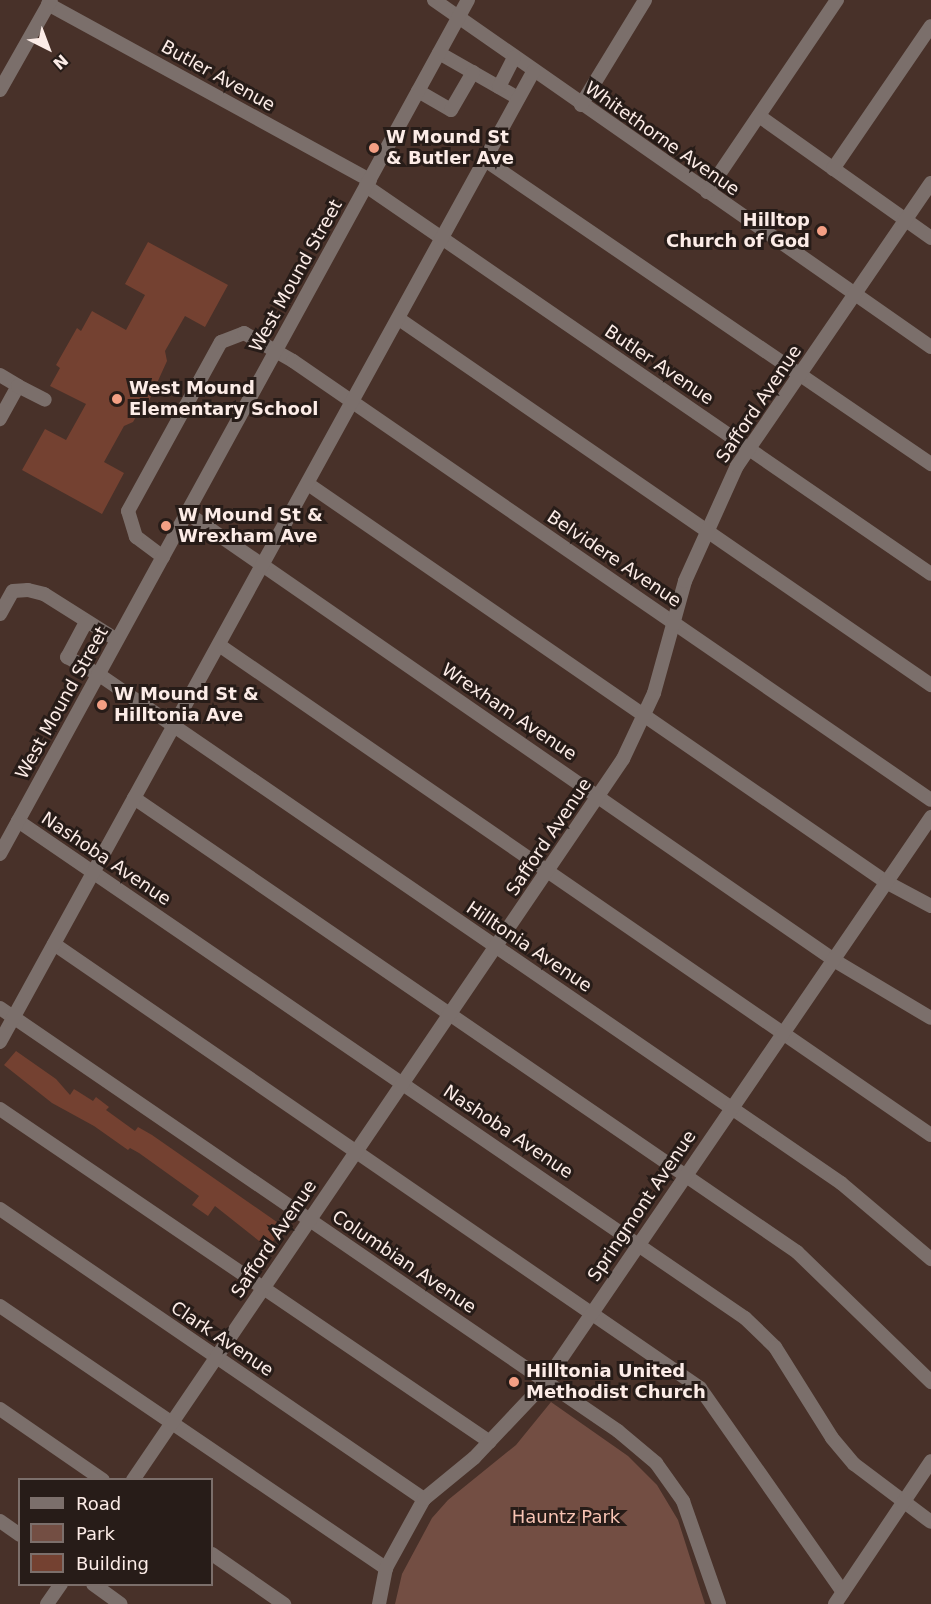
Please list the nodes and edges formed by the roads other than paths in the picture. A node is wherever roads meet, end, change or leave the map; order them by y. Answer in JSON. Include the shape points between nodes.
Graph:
{"nodes":[{"id":1,"x":434,"y":0,"type":"edge"},
{"id":2,"x":468,"y":0,"type":"edge"},
{"id":3,"x":645,"y":0,"type":"edge"},
{"id":4,"x":837,"y":0,"type":"edge"},
{"id":5,"x":50,"y":2,"type":"edge"},
{"id":6,"x":458,"y":18,"type":"junction"},
{"id":7,"x":931,"y":26,"type":"edge"},
{"id":8,"x":439,"y":53,"type":"junction"},
{"id":9,"x":514,"y":58,"type":"junction"},
{"id":10,"x":473,"y":72,"type":"junction"},
{"id":11,"x":532,"y":72,"type":"junction"},
{"id":12,"x":499,"y":87,"type":"junction"},
{"id":13,"x":0,"y":90,"type":"edge"},
{"id":14,"x":418,"y":92,"type":"junction"},
{"id":15,"x":518,"y":98,"type":"junction"},
{"id":16,"x":581,"y":105,"type":"junction"},
{"id":17,"x":759,"y":116,"type":"junction"},
{"id":18,"x":485,"y":160,"type":"junction"},
{"id":19,"x":833,"y":169,"type":"junction"},
{"id":20,"x":368,"y":183,"type":"junction"},
{"id":21,"x":931,"y":183,"type":"edge"},
{"id":22,"x":707,"y":192,"type":"junction"},
{"id":23,"x":905,"y":220,"type":"junction"},
{"id":24,"x":443,"y":238,"type":"junction"},
{"id":25,"x":931,"y":238,"type":"edge"},
{"id":26,"x":854,"y":294,"type":"junction"},
{"id":27,"x":399,"y":319,"type":"junction"},
{"id":28,"x":931,"y":347,"type":"edge"},
{"id":29,"x":276,"y":349,"type":"junction"},
{"id":30,"x":799,"y":374,"type":"junction"},
{"id":31,"x":0,"y":375,"type":"edge"},
{"id":32,"x":18,"y":386,"type":"junction"},
{"id":33,"x":45,"y":400,"type":"dead end"},
{"id":34,"x":354,"y":402,"type":"junction"},
{"id":35,"x":0,"y":419,"type":"edge"},
{"id":36,"x":749,"y":448,"type":"junction"},
{"id":37,"x":931,"y":464,"type":"edge"},
{"id":38,"x":308,"y":484,"type":"junction"},
{"id":39,"x":187,"y":513,"type":"junction"},
{"id":40,"x":706,"y":530,"type":"junction"},
{"id":41,"x":163,"y":557,"type":"junction"},
{"id":42,"x":263,"y":565,"type":"junction"},
{"id":43,"x":931,"y":574,"type":"edge"},
{"id":44,"x":0,"y":614,"type":"edge"},
{"id":45,"x":86,"y":622,"type":"junction"},
{"id":46,"x":673,"y":622,"type":"junction"},
{"id":47,"x":117,"y":640,"type":"junction"},
{"id":48,"x":219,"y":645,"type":"junction"},
{"id":49,"x":98,"y":674,"type":"junction"},
{"id":50,"x":931,"y":685,"type":"edge"},
{"id":51,"x":644,"y":717,"type":"junction"},
{"id":52,"x":174,"y":726,"type":"junction"},
{"id":53,"x":599,"y":796,"type":"junction"},
{"id":54,"x":134,"y":798,"type":"junction"},
{"id":55,"x":931,"y":800,"type":"edge"},
{"id":56,"x":931,"y":818,"type":"edge"},
{"id":57,"x":18,"y":821,"type":"junction"},
{"id":58,"x":0,"y":854,"type":"edge"},
{"id":59,"x":93,"y":872,"type":"junction"},
{"id":60,"x":547,"y":872,"type":"junction"},
{"id":61,"x":886,"y":882,"type":"junction"},
{"id":62,"x":931,"y":906,"type":"edge"},
{"id":63,"x":54,"y":944,"type":"junction"},
{"id":64,"x":496,"y":946,"type":"junction"},
{"id":65,"x":833,"y":958,"type":"junction"},
{"id":66,"x":0,"y":1008,"type":"edge"},
{"id":67,"x":449,"y":1014,"type":"junction"},
{"id":68,"x":14,"y":1017,"type":"junction"},
{"id":69,"x":931,"y":1018,"type":"edge"},
{"id":70,"x":782,"y":1032,"type":"junction"},
{"id":71,"x":0,"y":1042,"type":"edge"},
{"id":72,"x":403,"y":1082,"type":"junction"},
{"id":73,"x":730,"y":1107,"type":"junction"},
{"id":74,"x":0,"y":1109,"type":"edge"},
{"id":75,"x":931,"y":1135,"type":"edge"},
{"id":76,"x":355,"y":1152,"type":"junction"},
{"id":77,"x":686,"y":1174,"type":"junction"},
{"id":78,"x":0,"y":1209,"type":"edge"},
{"id":79,"x":309,"y":1219,"type":"junction"},
{"id":80,"x":639,"y":1244,"type":"junction"},
{"id":81,"x":931,"y":1259,"type":"edge"},
{"id":82,"x":263,"y":1288,"type":"junction"},
{"id":83,"x":0,"y":1306,"type":"edge"},
{"id":84,"x":592,"y":1312,"type":"junction"},
{"id":85,"x":216,"y":1357,"type":"junction"},
{"id":86,"x":546,"y":1381,"type":"junction"},
{"id":87,"x":931,"y":1382,"type":"edge"},
{"id":88,"x":0,"y":1409,"type":"edge"},
{"id":89,"x":170,"y":1424,"type":"junction"},
{"id":90,"x":490,"y":1442,"type":"junction"},
{"id":91,"x":931,"y":1461,"type":"edge"},
{"id":92,"x":102,"y":1478,"type":"edge"},
{"id":93,"x":134,"y":1478,"type":"edge"},
{"id":94,"x":423,"y":1499,"type":"junction"},
{"id":95,"x":902,"y":1503,"type":"junction"},
{"id":96,"x":0,"y":1521,"type":"edge"},
{"id":97,"x":931,"y":1522,"type":"edge"},
{"id":98,"x":18,"y":1534,"type":"edge"},
{"id":99,"x":213,"y":1555,"type":"edge"},
{"id":100,"x":386,"y":1568,"type":"junction"},
{"id":101,"x":60,"y":1586,"type":"edge"},
{"id":102,"x":96,"y":1586,"type":"edge"},
{"id":103,"x":839,"y":1598,"type":"edge"},
{"id":104,"x":47,"y":1604,"type":"edge"},
{"id":105,"x":121,"y":1604,"type":"edge"},
{"id":106,"x":284,"y":1604,"type":"edge"},
{"id":107,"x":379,"y":1604,"type":"edge"},
{"id":108,"x":719,"y":1604,"type":"edge"}],
"edges":[{"from":1,"to":6,"type":"street","name":"Whitethorne Avenue"},
{"from":2,"to":6,"type":"street","name":"West Mound Street"},
{"from":3,"to":16,"type":"street"},
{"from":4,"to":17,"type":"street"},
{"from":5,"to":13,"type":"street"},
{"from":5,"to":20,"type":"street","name":"Butler Avenue"},
{"from":6,"to":8,"type":"street","name":"West Mound Street"},
{"from":6,"to":9,"type":"street","name":"Whitethorne Avenue"},
{"from":7,"to":19,"type":"street"},
{"from":8,"to":10,"type":"street"},
{"from":8,"to":14,"type":"street","name":"West Mound Street"},
{"from":9,"to":11,"type":"street","name":"Whitethorne Avenue"},
{"from":9,"to":12,"type":"street"},
{"from":10,"to":12,"type":"street"},
{"from":10,"to":14,"type":"street","via":[[451,110]]},
{"from":11,"to":15,"type":"street"},
{"from":11,"to":16,"type":"street","name":"Whitethorne Avenue"},
{"from":12,"to":15,"type":"street"},
{"from":14,"to":20,"type":"street","name":"West Mound Street"},
{"from":15,"to":18,"type":"street"},
{"from":16,"to":22,"type":"street","name":"Whitethorne Avenue"},
{"from":17,"to":19,"type":"street"},
{"from":17,"to":22,"type":"street"},
{"from":18,"to":24,"type":"street"},
{"from":18,"to":30,"type":"street"},
{"from":19,"to":23,"type":"street"},
{"from":20,"to":24,"type":"street","name":"Butler Avenue"},
{"from":20,"to":29,"type":"street","name":"West Mound Street"},
{"from":21,"to":23,"type":"street","name":"Safford Avenue"},
{"from":22,"to":26,"type":"street","name":"Whitethorne Avenue"},
{"from":23,"to":25,"type":"street"},
{"from":23,"to":26,"type":"street","name":"Safford Avenue"},
{"from":24,"to":27,"type":"street"},
{"from":24,"to":36,"type":"street","name":"Butler Avenue"},
{"from":26,"to":28,"type":"street","name":"Whitethorne Avenue"},
{"from":26,"to":30,"type":"street","name":"Safford Avenue"},
{"from":27,"to":34,"type":"street"},
{"from":27,"to":40,"type":"street"},
{"from":29,"to":34,"type":"street","name":"Belvidere Avenue"},
{"from":29,"to":39,"type":"street","name":"West Mound Street"},
{"from":29,"to":41,"type":"street","name":"Belvidere Avenue","via":[[244,333],[221,342],[128,511],[136,537]]},
{"from":30,"to":36,"type":"street","name":"Safford Avenue"},
{"from":30,"to":37,"type":"street"},
{"from":31,"to":32,"type":"street"},
{"from":32,"to":33,"type":"street"},
{"from":32,"to":35,"type":"street"},
{"from":34,"to":38,"type":"street"},
{"from":34,"to":46,"type":"street","name":"Belvidere Avenue"},
{"from":36,"to":40,"type":"street","name":"Safford Avenue"},
{"from":36,"to":43,"type":"street","name":"Butler Avenue"},
{"from":38,"to":42,"type":"street"},
{"from":38,"to":51,"type":"street"},
{"from":39,"to":41,"type":"street","name":"West Mound Street"},
{"from":39,"to":42,"type":"street","name":"Wrexham Avenue"},
{"from":40,"to":46,"type":"street","name":"Safford Avenue"},
{"from":40,"to":50,"type":"street"},
{"from":41,"to":47,"type":"street","name":"West Mound Street"},
{"from":42,"to":48,"type":"street"},
{"from":42,"to":53,"type":"street","name":"Wrexham Avenue"},
{"from":44,"to":45,"type":"street","via":[[13,591],[28,590],[44,594]]},
{"from":45,"to":47,"type":"street"},
{"from":45,"to":49,"type":"street","name":"Hilltonia Avenue","via":[[67,657]]},
{"from":46,"to":51,"type":"street","name":"Safford Avenue"},
{"from":46,"to":55,"type":"street","name":"Belvidere Avenue"},
{"from":47,"to":49,"type":"street","name":"West Mound Street"},
{"from":48,"to":52,"type":"street"},
{"from":48,"to":60,"type":"street"},
{"from":49,"to":52,"type":"street","name":"Hilltonia Avenue"},
{"from":49,"to":57,"type":"street","name":"West Mound Street"},
{"from":51,"to":53,"type":"street","name":"Safford Avenue"},
{"from":51,"to":61,"type":"street"},
{"from":52,"to":54,"type":"street"},
{"from":52,"to":64,"type":"street","name":"Hilltonia Avenue"},
{"from":53,"to":60,"type":"street","name":"Safford Avenue"},
{"from":53,"to":65,"type":"street","name":"Wrexham Avenue"},
{"from":54,"to":59,"type":"street"},
{"from":54,"to":67,"type":"street"},
{"from":56,"to":61,"type":"street","name":"Springmont Avenue"},
{"from":57,"to":58,"type":"street","name":"West Mound Street"},
{"from":57,"to":59,"type":"street","name":"Nashoba Avenue"},
{"from":59,"to":63,"type":"street"},
{"from":59,"to":72,"type":"street","name":"Nashoba Avenue"},
{"from":60,"to":64,"type":"street","name":"Safford Avenue"},
{"from":60,"to":70,"type":"street"},
{"from":61,"to":62,"type":"street"},
{"from":61,"to":65,"type":"street","name":"Springmont Avenue"},
{"from":63,"to":68,"type":"street"},
{"from":63,"to":76,"type":"street"},
{"from":64,"to":67,"type":"street","name":"Safford Avenue"},
{"from":64,"to":73,"type":"street","name":"Hilltonia Avenue"},
{"from":65,"to":69,"type":"street","name":"Wrexham Avenue"},
{"from":65,"to":70,"type":"street","name":"Springmont Avenue"},
{"from":66,"to":68,"type":"street","name":"Columbian Avenue"},
{"from":67,"to":72,"type":"street","name":"Safford Avenue"},
{"from":67,"to":77,"type":"street"},
{"from":68,"to":71,"type":"street"},
{"from":68,"to":79,"type":"street","name":"Columbian Avenue"},
{"from":70,"to":73,"type":"street","name":"Springmont Avenue"},
{"from":70,"to":75,"type":"street"},
{"from":72,"to":76,"type":"street","name":"Safford Avenue"},
{"from":72,"to":80,"type":"street","name":"Nashoba Avenue"},
{"from":73,"to":77,"type":"street","name":"Springmont Avenue"},
{"from":73,"to":81,"type":"street","name":"Hilltonia Avenue","via":[[841,1183]]},
{"from":74,"to":82,"type":"street"},
{"from":76,"to":79,"type":"street","name":"Safford Avenue"},
{"from":76,"to":84,"type":"street"},
{"from":77,"to":80,"type":"street","name":"Springmont Avenue"},
{"from":77,"to":87,"type":"street","via":[[797,1252]]},
{"from":78,"to":85,"type":"street","name":"Clark Avenue"},
{"from":79,"to":82,"type":"street","name":"Safford Avenue"},
{"from":79,"to":86,"type":"street","name":"Columbian Avenue"},
{"from":80,"to":84,"type":"street","name":"Springmont Avenue"},
{"from":80,"to":95,"type":"street","name":"Nashoba Avenue","via":[[745,1318],[775,1347],[832,1438],[854,1464]]},
{"from":82,"to":85,"type":"street","name":"Safford Avenue"},
{"from":82,"to":90,"type":"street"},
{"from":83,"to":89,"type":"street"},
{"from":84,"to":86,"type":"street","name":"Springmont Avenue"},
{"from":84,"to":103,"type":"street","via":[[700,1388]]},
{"from":85,"to":89,"type":"street","name":"Safford Avenue"},
{"from":85,"to":94,"type":"street","name":"Clark Avenue"},
{"from":86,"to":90,"type":"street","name":"Springmont Avenue"},
{"from":86,"to":108,"type":"street","name":"Columbian Avenue","via":[[656,1463],[683,1501]]},
{"from":88,"to":92,"type":"street"},
{"from":89,"to":93,"type":"street","name":"Safford Avenue"},
{"from":89,"to":100,"type":"street"},
{"from":90,"to":94,"type":"street","name":"Springmont Avenue"},
{"from":91,"to":95,"type":"street"},
{"from":94,"to":100,"type":"street","name":"Springmont Avenue"},
{"from":95,"to":97,"type":"street","name":"Nashoba Avenue"},
{"from":95,"to":103,"type":"street"},
{"from":96,"to":98,"type":"street"},
{"from":99,"to":106,"type":"street"},
{"from":100,"to":107,"type":"street","name":"Springmont Avenue"},
{"from":101,"to":104,"type":"street"},
{"from":102,"to":105,"type":"street"}]}
